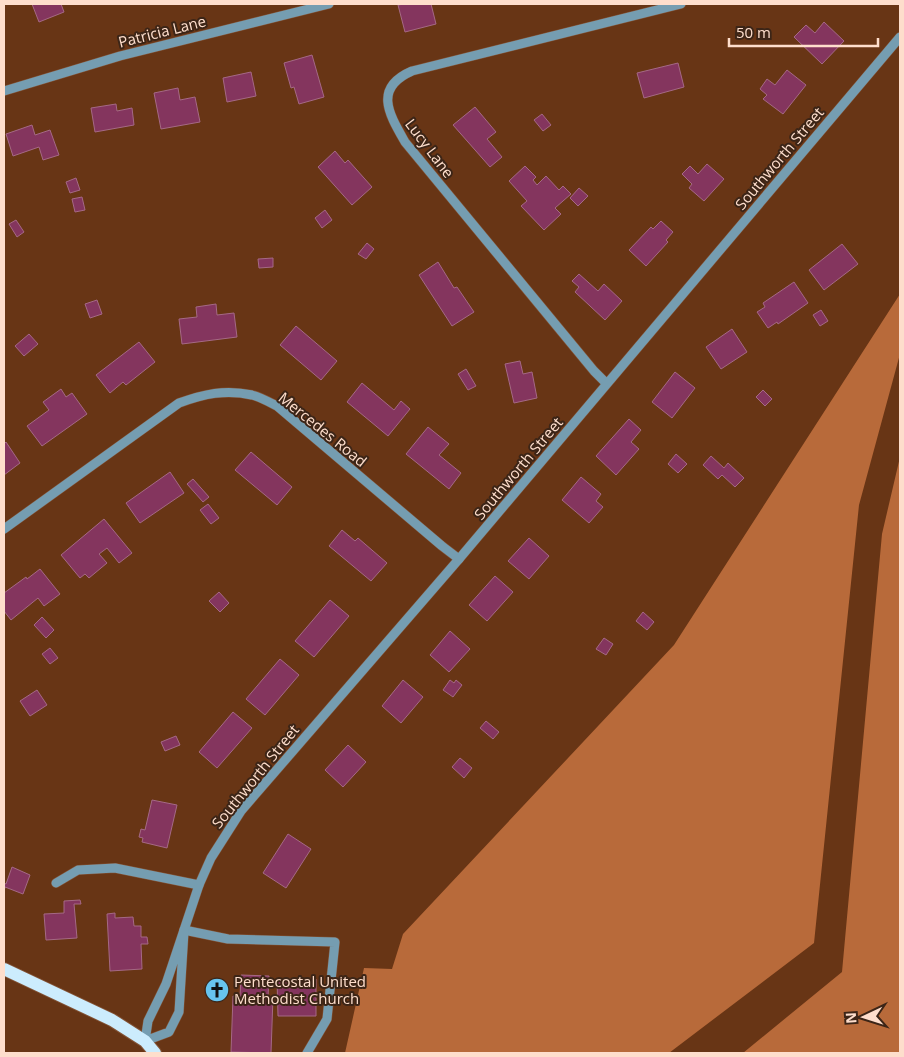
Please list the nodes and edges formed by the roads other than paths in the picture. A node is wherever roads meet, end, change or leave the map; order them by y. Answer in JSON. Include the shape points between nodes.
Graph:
{"nodes":[{"id":1,"x":330,"y":4,"type":"edge"},
{"id":2,"x":681,"y":4,"type":"edge"},
{"id":3,"x":900,"y":37,"type":"edge"},
{"id":4,"x":4,"y":91,"type":"edge"},
{"id":5,"x":606,"y":383,"type":"junction"},
{"id":6,"x":4,"y":529,"type":"edge"},
{"id":7,"x":459,"y":559,"type":"junction"},
{"id":8,"x":56,"y":883,"type":"dead end"},
{"id":9,"x":199,"y":885,"type":"junction"},
{"id":10,"x":184,"y":931,"type":"junction"},
{"id":11,"x":4,"y":969,"type":"edge"},
{"id":12,"x":145,"y":1041,"type":"junction"},
{"id":13,"x":155,"y":1053,"type":"edge"},
{"id":14,"x":307,"y":1053,"type":"edge"}],
"edges":[{"from":1,"to":4,"type":"street","name":"Patricia Lane","via":[[120,56]]},
{"from":2,"to":5,"type":"street","name":"Lucy Lane","via":[[412,71],[396,79],[388,94],[388,108],[405,142]]},
{"from":3,"to":5,"type":"street","name":"Southworth Street"},
{"from":5,"to":7,"type":"street","name":"Southworth Street"},
{"from":6,"to":7,"type":"street","name":"Mercedes Road","via":[[179,403],[202,394],[227,392],[253,395],[277,406]]},
{"from":7,"to":9,"type":"street","name":"Southworth Street","via":[[241,811],[211,858]]},
{"from":8,"to":9,"type":"street","via":[[78,870],[115,868]]},
{"from":9,"to":10,"type":"street","name":"Southworth Street"},
{"from":10,"to":12,"type":"street","name":"Southworth Street","via":[[166,984],[148,1021]]},
{"from":10,"to":12,"type":"street","name":"Southworth Street","via":[[179,1012],[169,1032]]},
{"from":10,"to":14,"type":"street","via":[[228,939],[335,942],[327,1020]]},
{"from":11,"to":12,"type":"main road","via":[[112,1020]]},
{"from":12,"to":13,"type":"main road"}]}
